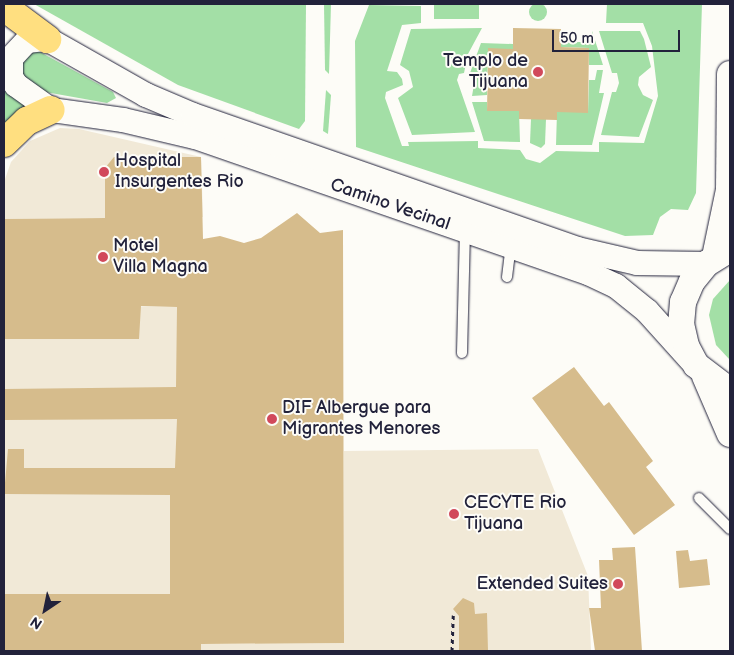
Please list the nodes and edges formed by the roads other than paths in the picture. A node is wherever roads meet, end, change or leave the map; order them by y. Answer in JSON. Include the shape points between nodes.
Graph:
{"nodes":[{"id":1,"x":4,"y":7,"type":"edge"},
{"id":2,"x":47,"y":39,"type":"junction"},
{"id":3,"x":730,"y":74,"type":"edge"},
{"id":4,"x":51,"y":110,"type":"junction"},
{"id":5,"x":4,"y":143,"type":"edge"},
{"id":6,"x":466,"y":231,"type":"junction"},
{"id":7,"x":512,"y":237,"type":"junction"},
{"id":8,"x":717,"y":256,"type":"edge"},
{"id":9,"x":507,"y":277,"type":"dead end"},
{"id":10,"x":462,"y":353,"type":"dead end"},
{"id":11,"x":701,"y":371,"type":"junction"},
{"id":12,"x":730,"y":391,"type":"edge"},
{"id":13,"x":730,"y":434,"type":"edge"},
{"id":14,"x":699,"y":498,"type":"dead end"},
{"id":15,"x":730,"y":530,"type":"edge"}],
"edges":[{"from":1,"to":2,"type":"main road"},
{"from":2,"to":4,"type":"street","via":[[27,40],[18,48],[10,66],[16,85]]},
{"from":2,"to":7,"type":"street","name":"Camino Vecinal","via":[[172,106]]},
{"from":3,"to":8,"type":"main road","via":[[729,190]]},
{"from":4,"to":5,"type":"main road","via":[[27,121]]},
{"from":4,"to":6,"type":"street","name":"Camino Vecinal","via":[[123,120],[195,137]]},
{"from":6,"to":7,"type":"street","name":"Camino Vecinal"},
{"from":6,"to":10,"type":"lane"},
{"from":7,"to":8,"type":"street","name":"Camino Vecinal","via":[[637,263]]},
{"from":7,"to":9,"type":"lane"},
{"from":7,"to":11,"type":"street","name":"Camino Vecinal","via":[[616,286],[648,311]]},
{"from":8,"to":11,"type":"main road","via":[[692,281],[682,316],[686,346]]},
{"from":11,"to":12,"type":"main road"},
{"from":11,"to":13,"type":"main road"},
{"from":14,"to":15,"type":"lane"}]}
